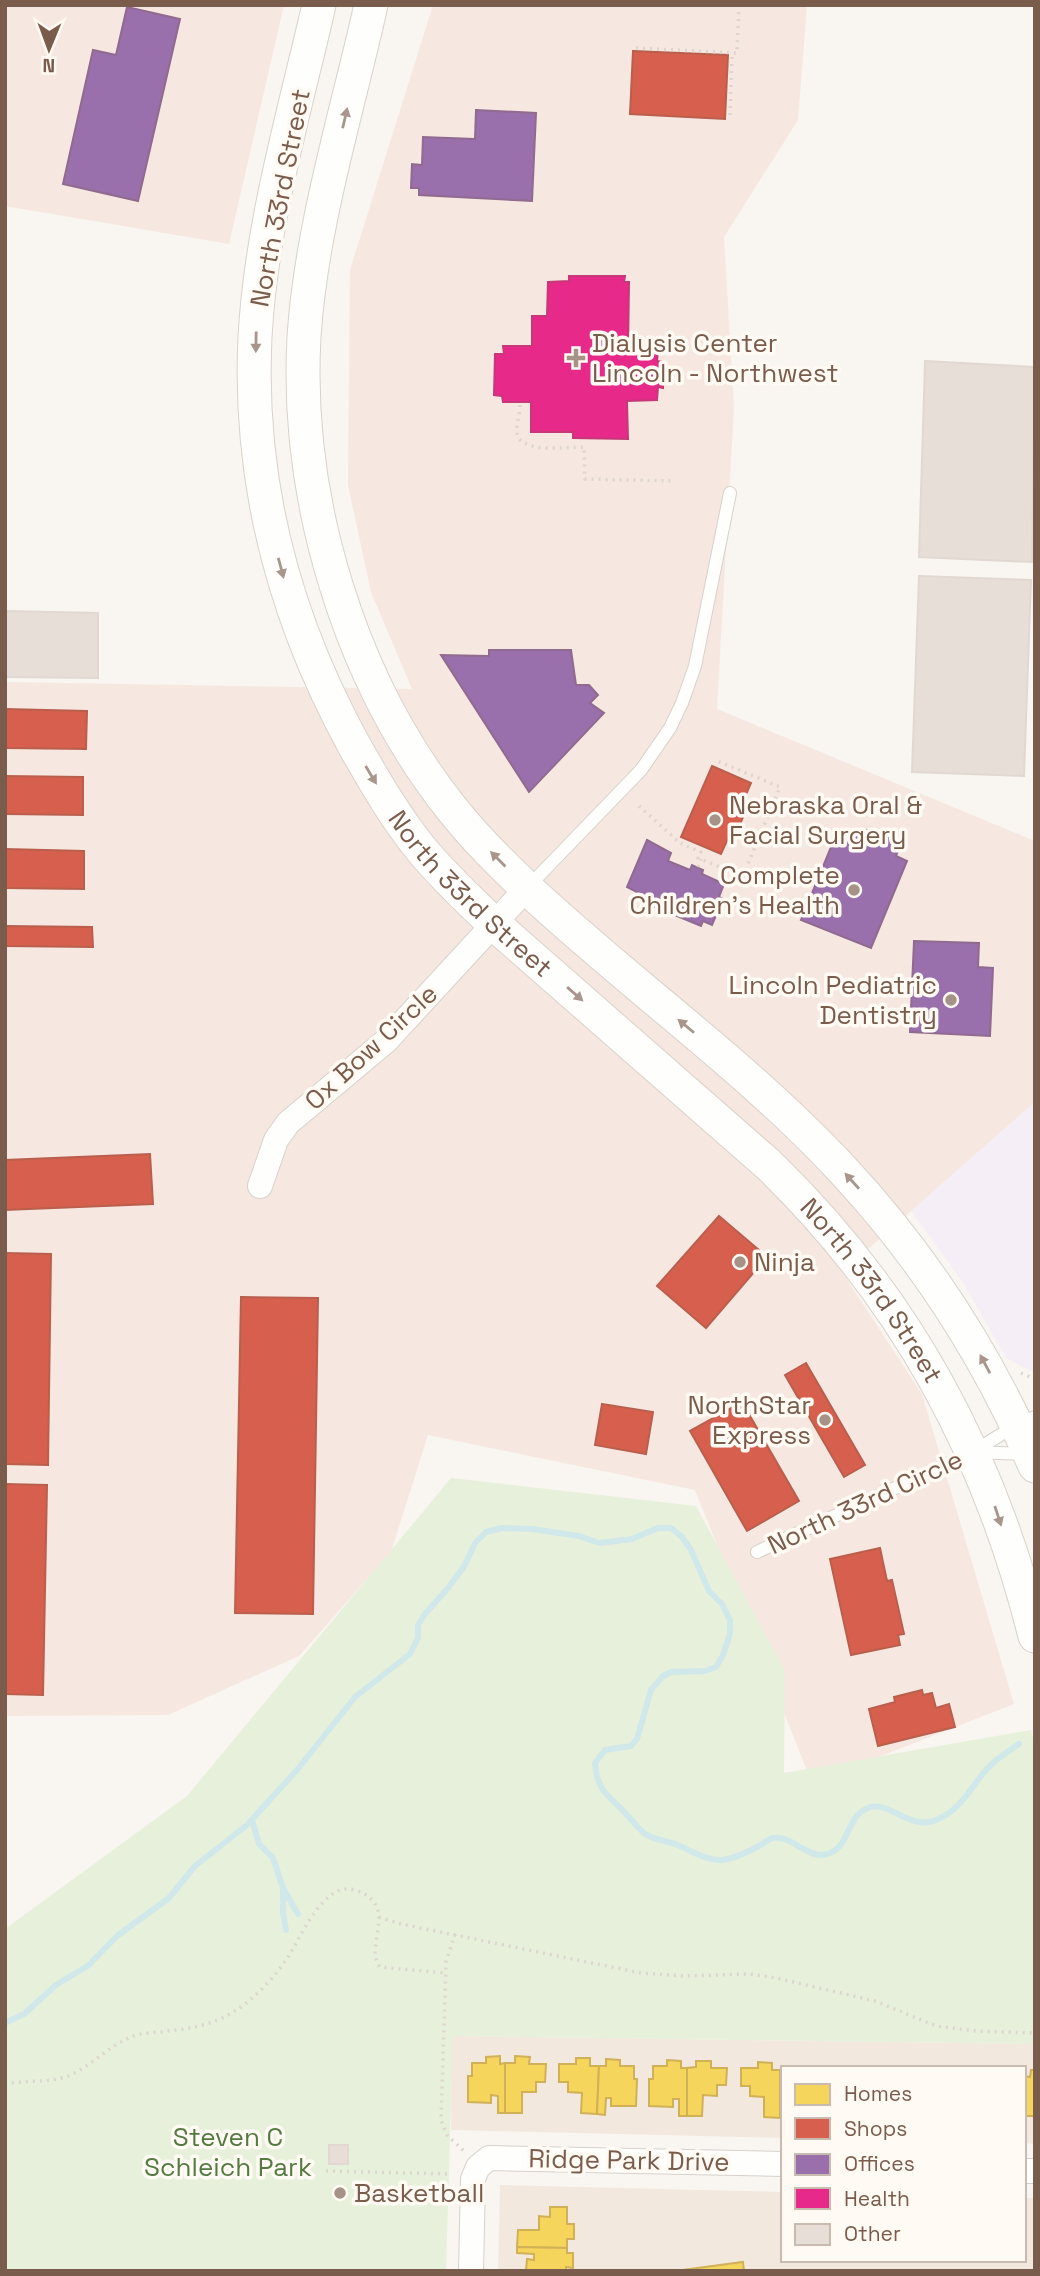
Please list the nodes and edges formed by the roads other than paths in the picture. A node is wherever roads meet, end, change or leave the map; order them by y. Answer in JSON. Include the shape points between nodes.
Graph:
{"nodes":[{"id":1,"x":320,"y":5,"type":"edge"},
{"id":2,"x":371,"y":5,"type":"edge"},
{"id":3,"x":730,"y":494,"type":"dead end"},
{"id":4,"x":527,"y":888,"type":"junction"},
{"id":5,"x":494,"y":924,"type":"junction"},
{"id":6,"x":260,"y":1186,"type":"dead end"},
{"id":7,"x":1030,"y":1443,"type":"edge"},
{"id":8,"x":974,"y":1452,"type":"junction"},
{"id":9,"x":757,"y":1552,"type":"dead end"},
{"id":10,"x":1035,"y":1636,"type":"edge"},
{"id":11,"x":781,"y":2164,"type":"edge"},
{"id":12,"x":471,"y":2271,"type":"edge"}],
"edges":[{"from":1,"to":5,"type":"main road","name":"North 33rd Street","one_way":true,"via":[[273,206],[258,307],[256,393],[270,520],[295,619],[359,755],[421,849]]},
{"from":4,"to":2,"type":"main road","name":"North 33rd Street","one_way":true,"via":[[452,809],[390,711],[336,587],[312,481],[304,341],[310,284]]},
{"from":3,"to":4,"type":"lane","via":[[695,666],[670,728],[641,770]]},
{"from":4,"to":5,"type":"street","name":"Ox Bow Circle"},
{"from":7,"to":4,"type":"main road","name":"North 33rd Street","one_way":true,"via":[[928,1271],[841,1168],[782,1110]]},
{"from":5,"to":6,"type":"street","name":"Ox Bow Circle","via":[[386,1041],[288,1123],[276,1140]]},
{"from":5,"to":8,"type":"main road","name":"North 33rd Street","one_way":true,"via":[[806,1200],[889,1304]]},
{"from":7,"to":8,"type":"lane","name":"North 33rd Circle"},
{"from":7,"to":8,"type":"lane","name":"North 33rd Circle"},
{"from":8,"to":9,"type":"lane","name":"North 33rd Circle"},
{"from":8,"to":10,"type":"main road","name":"North 33rd Street","one_way":true},
{"from":11,"to":12,"type":"street","name":"Ridge Park Drive","via":[[489,2158],[473,2179]]}]}
